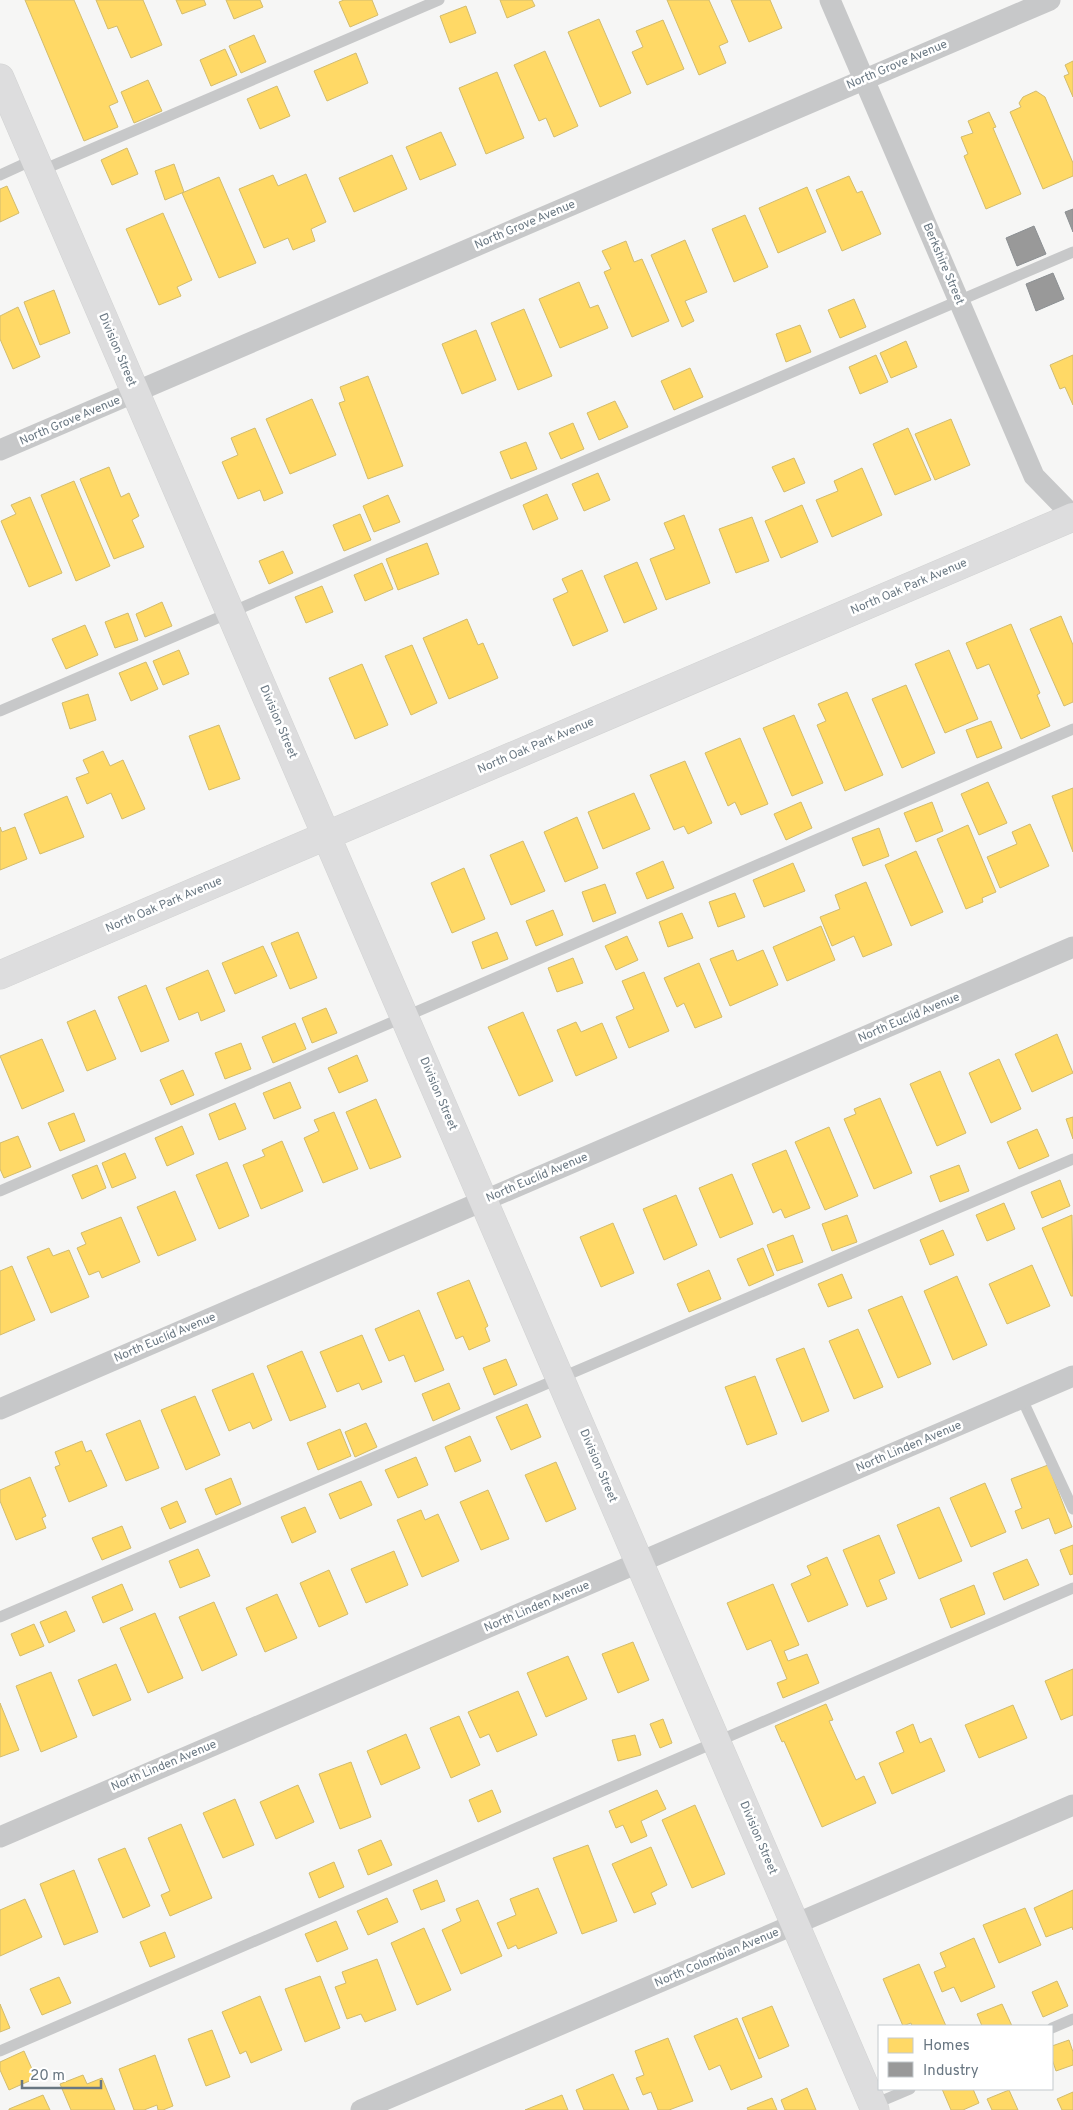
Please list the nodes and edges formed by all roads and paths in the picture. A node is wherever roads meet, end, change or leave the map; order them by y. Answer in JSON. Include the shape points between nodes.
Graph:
{"nodes":[{"id":1,"x":439,"y":0,"type":"edge"},
{"id":2,"x":830,"y":0,"type":"edge"},
{"id":3,"x":1050,"y":0,"type":"edge"},
{"id":4,"x":0,"y":78,"type":"edge"},
{"id":5,"x":864,"y":79,"type":"junction"},
{"id":6,"x":38,"y":165,"type":"junction"},
{"id":7,"x":0,"y":175,"type":"edge"},
{"id":8,"x":1073,"y":252,"type":"edge"},
{"id":9,"x":959,"y":301,"type":"junction"},
{"id":10,"x":136,"y":393,"type":"junction"},
{"id":11,"x":0,"y":450,"type":"edge"},
{"id":12,"x":1073,"y":517,"type":"edge"},
{"id":13,"x":230,"y":612,"type":"junction"},
{"id":14,"x":0,"y":711,"type":"edge"},
{"id":15,"x":1073,"y":729,"type":"edge"},
{"id":16,"x":327,"y":836,"type":"junction"},
{"id":17,"x":1073,"y":947,"type":"edge"},
{"id":18,"x":0,"y":976,"type":"edge"},
{"id":19,"x":404,"y":1017,"type":"junction"},
{"id":20,"x":1073,"y":1159,"type":"edge"},
{"id":21,"x":0,"y":1191,"type":"edge"},
{"id":22,"x":484,"y":1201,"type":"junction"},
{"id":23,"x":1073,"y":1376,"type":"edge"},
{"id":24,"x":560,"y":1378,"type":"junction"},
{"id":25,"x":1022,"y":1399,"type":"junction"},
{"id":26,"x":0,"y":1409,"type":"edge"},
{"id":27,"x":1073,"y":1509,"type":"edge"},
{"id":28,"x":640,"y":1563,"type":"junction"},
{"id":29,"x":1073,"y":1588,"type":"edge"},
{"id":30,"x":0,"y":1617,"type":"edge"},
{"id":31,"x":717,"y":1742,"type":"junction"},
{"id":32,"x":1073,"y":1805,"type":"edge"},
{"id":33,"x":0,"y":1837,"type":"edge"},
{"id":34,"x":795,"y":1924,"type":"junction"},
{"id":35,"x":1073,"y":2019,"type":"edge"},
{"id":36,"x":1053,"y":2028,"type":"edge"},
{"id":37,"x":0,"y":2051,"type":"edge"},
{"id":38,"x":908,"y":2090,"type":"edge"},
{"id":39,"x":870,"y":2108,"type":"edge"},
{"id":40,"x":361,"y":2110,"type":"edge"}],
"edges":[{"from":1,"to":6,"type":"lane"},
{"from":2,"to":5,"type":"street","name":"Berkshire Street"},
{"from":3,"to":5,"type":"street","name":"North Grove Avenue"},
{"from":4,"to":6,"type":"street","name":"Division Street"},
{"from":5,"to":9,"type":"street","name":"Berkshire Street"},
{"from":5,"to":10,"type":"street","name":"North Grove Avenue"},
{"from":6,"to":7,"type":"lane"},
{"from":6,"to":10,"type":"street","name":"Division Street"},
{"from":8,"to":9,"type":"lane"},
{"from":9,"to":12,"type":"street","name":"Berkshire Street","via":[[1034,476]]},
{"from":9,"to":13,"type":"lane"},
{"from":10,"to":11,"type":"street","name":"North Grove Avenue"},
{"from":10,"to":13,"type":"street","name":"Division Street"},
{"from":12,"to":16,"type":"street","name":"North Oak Park Avenue"},
{"from":13,"to":14,"type":"lane"},
{"from":13,"to":16,"type":"street","name":"Division Street"},
{"from":15,"to":19,"type":"lane"},
{"from":16,"to":18,"type":"street","name":"North Oak Park Avenue"},
{"from":16,"to":19,"type":"street","name":"Division Street"},
{"from":17,"to":22,"type":"street","name":"North Euclid Avenue"},
{"from":19,"to":21,"type":"lane"},
{"from":19,"to":22,"type":"street","name":"Division Street"},
{"from":20,"to":24,"type":"lane"},
{"from":22,"to":24,"type":"street","name":"Division Street"},
{"from":22,"to":26,"type":"street","name":"North Euclid Avenue"},
{"from":23,"to":25,"type":"street","name":"North Linden Avenue"},
{"from":24,"to":28,"type":"street","name":"Division Street"},
{"from":24,"to":30,"type":"lane"},
{"from":25,"to":27,"type":"lane"},
{"from":25,"to":28,"type":"street","name":"North Linden Avenue"},
{"from":28,"to":31,"type":"street","name":"Division Street"},
{"from":28,"to":33,"type":"street","name":"North Linden Avenue"},
{"from":29,"to":31,"type":"lane"},
{"from":31,"to":34,"type":"street","name":"Division Street"},
{"from":31,"to":37,"type":"lane"},
{"from":32,"to":34,"type":"street","name":"North Colombian Avenue"},
{"from":34,"to":39,"type":"street","name":"Division Street"},
{"from":34,"to":40,"type":"street","name":"North Colombian Avenue"},
{"from":35,"to":36,"type":"lane"},
{"from":38,"to":39,"type":"lane"}]}
